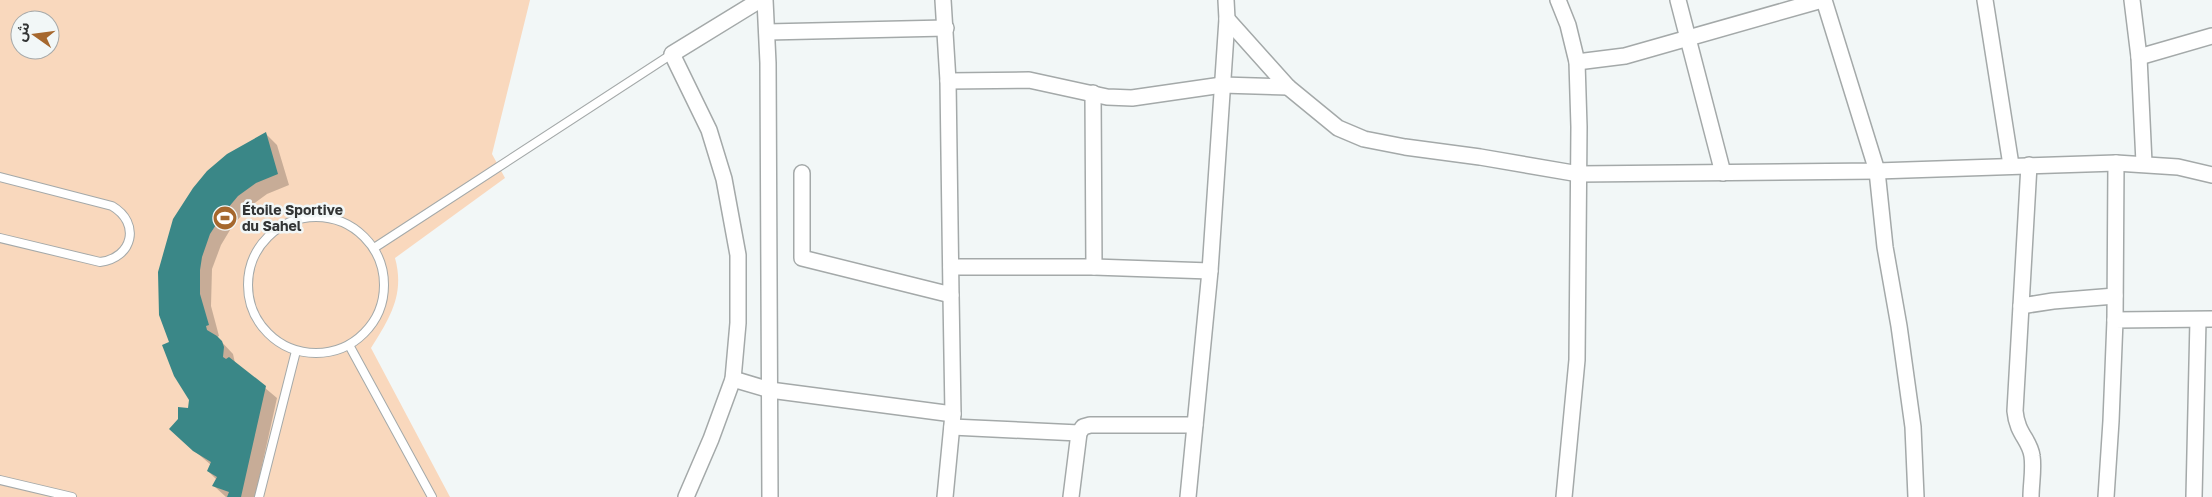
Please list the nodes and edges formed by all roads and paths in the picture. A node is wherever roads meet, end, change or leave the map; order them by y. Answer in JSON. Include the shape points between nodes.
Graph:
{"nodes":[{"id":1,"x":760,"y":0,"type":"edge"},
{"id":2,"x":765,"y":0,"type":"edge"},
{"id":3,"x":943,"y":0,"type":"edge"},
{"id":4,"x":1226,"y":0,"type":"edge"},
{"id":5,"x":1558,"y":0,"type":"edge"},
{"id":6,"x":1678,"y":0,"type":"edge"},
{"id":7,"x":1823,"y":0,"type":"edge"},
{"id":8,"x":1985,"y":0,"type":"edge"},
{"id":9,"x":2132,"y":0,"type":"edge"},
{"id":10,"x":1227,"y":19,"type":"junction"},
{"id":11,"x":946,"y":28,"type":"junction"},
{"id":12,"x":768,"y":32,"type":"junction"},
{"id":13,"x":2212,"y":36,"type":"edge"},
{"id":14,"x":1688,"y":37,"type":"junction"},
{"id":15,"x":672,"y":54,"type":"junction"},
{"id":16,"x":2140,"y":57,"type":"junction"},
{"id":17,"x":1577,"y":62,"type":"junction"},
{"id":18,"x":948,"y":81,"type":"junction"},
{"id":19,"x":1222,"y":85,"type":"junction"},
{"id":20,"x":1288,"y":87,"type":"junction"},
{"id":21,"x":1093,"y":93,"type":"junction"},
{"id":22,"x":2116,"y":162,"type":"junction"},
{"id":23,"x":2144,"y":163,"type":"junction"},
{"id":24,"x":2029,"y":164,"type":"junction"},
{"id":25,"x":2011,"y":165,"type":"junction"},
{"id":26,"x":1878,"y":171,"type":"junction"},
{"id":27,"x":802,"y":172,"type":"dead end"},
{"id":28,"x":1723,"y":173,"type":"junction"},
{"id":29,"x":1579,"y":174,"type":"junction"},
{"id":30,"x":2212,"y":175,"type":"edge"},
{"id":31,"x":0,"y":176,"type":"edge"},
{"id":32,"x":0,"y":238,"type":"edge"},
{"id":33,"x":374,"y":248,"type":"junction"},
{"id":34,"x":951,"y":267,"type":"junction"},
{"id":35,"x":1094,"y":267,"type":"junction"},
{"id":36,"x":1210,"y":272,"type":"junction"},
{"id":37,"x":950,"y":295,"type":"junction"},
{"id":38,"x":2115,"y":296,"type":"junction"},
{"id":39,"x":2021,"y":306,"type":"junction"},
{"id":40,"x":2205,"y":319,"type":"edge"},
{"id":41,"x":2115,"y":320,"type":"junction"},
{"id":42,"x":349,"y":345,"type":"junction"},
{"id":43,"x":296,"y":351,"type":"junction"},
{"id":44,"x":733,"y":379,"type":"junction"},
{"id":45,"x":770,"y":390,"type":"junction"},
{"id":46,"x":953,"y":420,"type":"junction"},
{"id":47,"x":1195,"y":425,"type":"junction"},
{"id":48,"x":1079,"y":433,"type":"junction"},
{"id":49,"x":0,"y":480,"type":"edge"},
{"id":50,"x":72,"y":497,"type":"edge"},
{"id":51,"x":259,"y":497,"type":"edge"},
{"id":52,"x":432,"y":497,"type":"edge"},
{"id":53,"x":686,"y":497,"type":"edge"},
{"id":54,"x":770,"y":497,"type":"edge"},
{"id":55,"x":945,"y":497,"type":"edge"},
{"id":56,"x":1071,"y":497,"type":"edge"},
{"id":57,"x":1188,"y":497,"type":"edge"},
{"id":58,"x":1564,"y":497,"type":"edge"},
{"id":59,"x":1916,"y":497,"type":"edge"},
{"id":60,"x":2032,"y":497,"type":"edge"},
{"id":61,"x":2106,"y":497,"type":"edge"},
{"id":62,"x":2194,"y":497,"type":"edge"}],
"edges":[{"from":1,"to":15,"type":"street"},
{"from":2,"to":12,"type":"street"},
{"from":3,"to":11,"type":"street"},
{"from":4,"to":10,"type":"street"},
{"from":5,"to":17,"type":"street"},
{"from":6,"to":14,"type":"street"},
{"from":7,"to":14,"type":"street"},
{"from":7,"to":26,"type":"street"},
{"from":8,"to":25,"type":"street"},
{"from":9,"to":16,"type":"street"},
{"from":10,"to":19,"type":"street"},
{"from":10,"to":20,"type":"street"},
{"from":11,"to":12,"type":"street"},
{"from":11,"to":18,"type":"street"},
{"from":12,"to":45,"type":"street"},
{"from":13,"to":16,"type":"street"},
{"from":14,"to":17,"type":"street","via":[[1625,56]]},
{"from":14,"to":28,"type":"street"},
{"from":15,"to":33,"type":"lane"},
{"from":15,"to":44,"type":"street","via":[[709,130],[724,179],[738,255],[738,322]]},
{"from":16,"to":23,"type":"street"},
{"from":17,"to":29,"type":"street"},
{"from":18,"to":21,"type":"street","via":[[1029,80]]},
{"from":18,"to":34,"type":"street"},
{"from":19,"to":20,"type":"street"},
{"from":19,"to":21,"type":"street","via":[[1132,98]]},
{"from":19,"to":36,"type":"street"},
{"from":20,"to":29,"type":"street","via":[[1338,128],[1364,139]]},
{"from":21,"to":35,"type":"street"},
{"from":22,"to":23,"type":"street"},
{"from":22,"to":24,"type":"street"},
{"from":22,"to":38,"type":"street"},
{"from":23,"to":30,"type":"street"},
{"from":24,"to":25,"type":"street"},
{"from":24,"to":39,"type":"street"},
{"from":25,"to":26,"type":"street"},
{"from":26,"to":28,"type":"street"},
{"from":26,"to":59,"type":"street","via":[[1885,247],[1913,426]]},
{"from":27,"to":37,"type":"street","via":[[802,258]]},
{"from":28,"to":29,"type":"street"},
{"from":29,"to":58,"type":"street","via":[[1577,360]]},
{"from":31,"to":32,"type":"lane","via":[[112,206],[125,217],[130,233],[125,250],[109,261],[100,262]]},
{"from":33,"to":42,"type":"lane","via":[[384,277],[382,304],[369,327]]},
{"from":33,"to":43,"type":"lane","via":[[358,231],[335,219],[308,216],[282,224],[262,242],[250,266],[250,301],[256,318],[273,338]]},
{"from":34,"to":35,"type":"street"},
{"from":34,"to":37,"type":"street"},
{"from":35,"to":36,"type":"street"},
{"from":36,"to":47,"type":"street"},
{"from":37,"to":46,"type":"street"},
{"from":38,"to":39,"type":"street"},
{"from":38,"to":41,"type":"street"},
{"from":39,"to":60,"type":"street","via":[[2015,411],[2019,432],[2032,456]]},
{"from":40,"to":41,"type":"street"},
{"from":40,"to":62,"type":"street"},
{"from":41,"to":61,"type":"street"},
{"from":42,"to":43,"type":"lane","via":[[323,353]]},
{"from":42,"to":52,"type":"lane"},
{"from":43,"to":51,"type":"lane"},
{"from":44,"to":45,"type":"street"},
{"from":44,"to":53,"type":"street"},
{"from":45,"to":46,"type":"street"},
{"from":45,"to":54,"type":"street"},
{"from":46,"to":48,"type":"street"},
{"from":46,"to":55,"type":"street"},
{"from":47,"to":48,"type":"street","via":[[1090,425],[1083,426]]},
{"from":47,"to":57,"type":"street"},
{"from":48,"to":56,"type":"street"},
{"from":49,"to":50,"type":"lane"}]}
